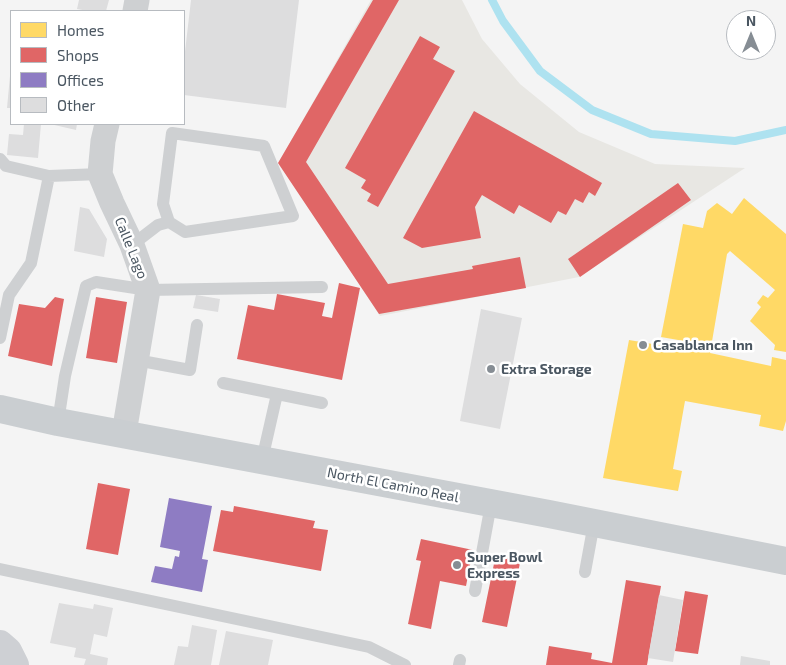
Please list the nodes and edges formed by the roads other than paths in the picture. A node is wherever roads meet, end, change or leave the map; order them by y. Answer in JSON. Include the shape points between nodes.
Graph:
{"nodes":[{"id":1,"x":107,"y":125,"type":"edge"},
{"id":2,"x":0,"y":159,"type":"edge"},
{"id":3,"x":100,"y":174,"type":"junction"},
{"id":4,"x":49,"y":176,"type":"junction"},
{"id":5,"x":169,"y":222,"type":"junction"},
{"id":6,"x":132,"y":245,"type":"junction"},
{"id":7,"x":322,"y":287,"type":"dead end"},
{"id":8,"x":148,"y":290,"type":"junction"},
{"id":9,"x":197,"y":325,"type":"dead end"},
{"id":10,"x":0,"y":338,"type":"edge"},
{"id":11,"x":136,"y":360,"type":"junction"},
{"id":12,"x":223,"y":383,"type":"dead end"},
{"id":13,"x":276,"y":394,"type":"junction"},
{"id":14,"x":322,"y":402,"type":"dead end"},
{"id":15,"x":0,"y":409,"type":"edge"},
{"id":16,"x":58,"y":422,"type":"junction"},
{"id":17,"x":124,"y":433,"type":"junction"},
{"id":18,"x":262,"y":460,"type":"junction"},
{"id":19,"x":492,"y":504,"type":"junction"},
{"id":20,"x":594,"y":523,"type":"junction"},
{"id":21,"x":786,"y":561,"type":"edge"},
{"id":22,"x":0,"y":569,"type":"edge"},
{"id":23,"x":585,"y":572,"type":"dead end"},
{"id":24,"x":475,"y":592,"type":"dead end"},
{"id":25,"x":0,"y":644,"type":"edge"},
{"id":26,"x":15,"y":665,"type":"edge"},
{"id":27,"x":406,"y":665,"type":"edge"}],
"edges":[{"from":1,"to":3,"type":"street","name":"Calle Lago"},
{"from":2,"to":4,"type":"lane","via":[[6,166]]},
{"from":3,"to":4,"type":"lane"},
{"from":3,"to":6,"type":"street","name":"Calle Lago"},
{"from":4,"to":10,"type":"lane","via":[[31,263],[9,295]]},
{"from":5,"to":5,"type":"lane","via":[[184,232],[293,216],[264,146],[172,132],[163,204]]},
{"from":5,"to":6,"type":"lane"},
{"from":6,"to":8,"type":"street","name":"Calle Lago"},
{"from":7,"to":8,"type":"lane"},
{"from":8,"to":11,"type":"street","name":"Calle Lago"},
{"from":8,"to":16,"type":"lane","via":[[96,282],[86,286]]},
{"from":9,"to":11,"type":"lane","via":[[190,370]]},
{"from":11,"to":17,"type":"street","name":"Calle Lago"},
{"from":12,"to":13,"type":"lane"},
{"from":13,"to":14,"type":"lane"},
{"from":13,"to":18,"type":"lane"},
{"from":15,"to":16,"type":"main road","name":"North El Camino Real"},
{"from":16,"to":17,"type":"main road","name":"North El Camino Real"},
{"from":17,"to":18,"type":"main road","name":"North El Camino Real"},
{"from":18,"to":19,"type":"main road","name":"North El Camino Real"},
{"from":19,"to":20,"type":"main road","name":"North El Camino Real"},
{"from":19,"to":24,"type":"lane"},
{"from":20,"to":21,"type":"main road","name":"North El Camino Real"},
{"from":20,"to":23,"type":"lane"},
{"from":22,"to":27,"type":"lane","via":[[369,647]]},
{"from":25,"to":26,"type":"street"}]}
